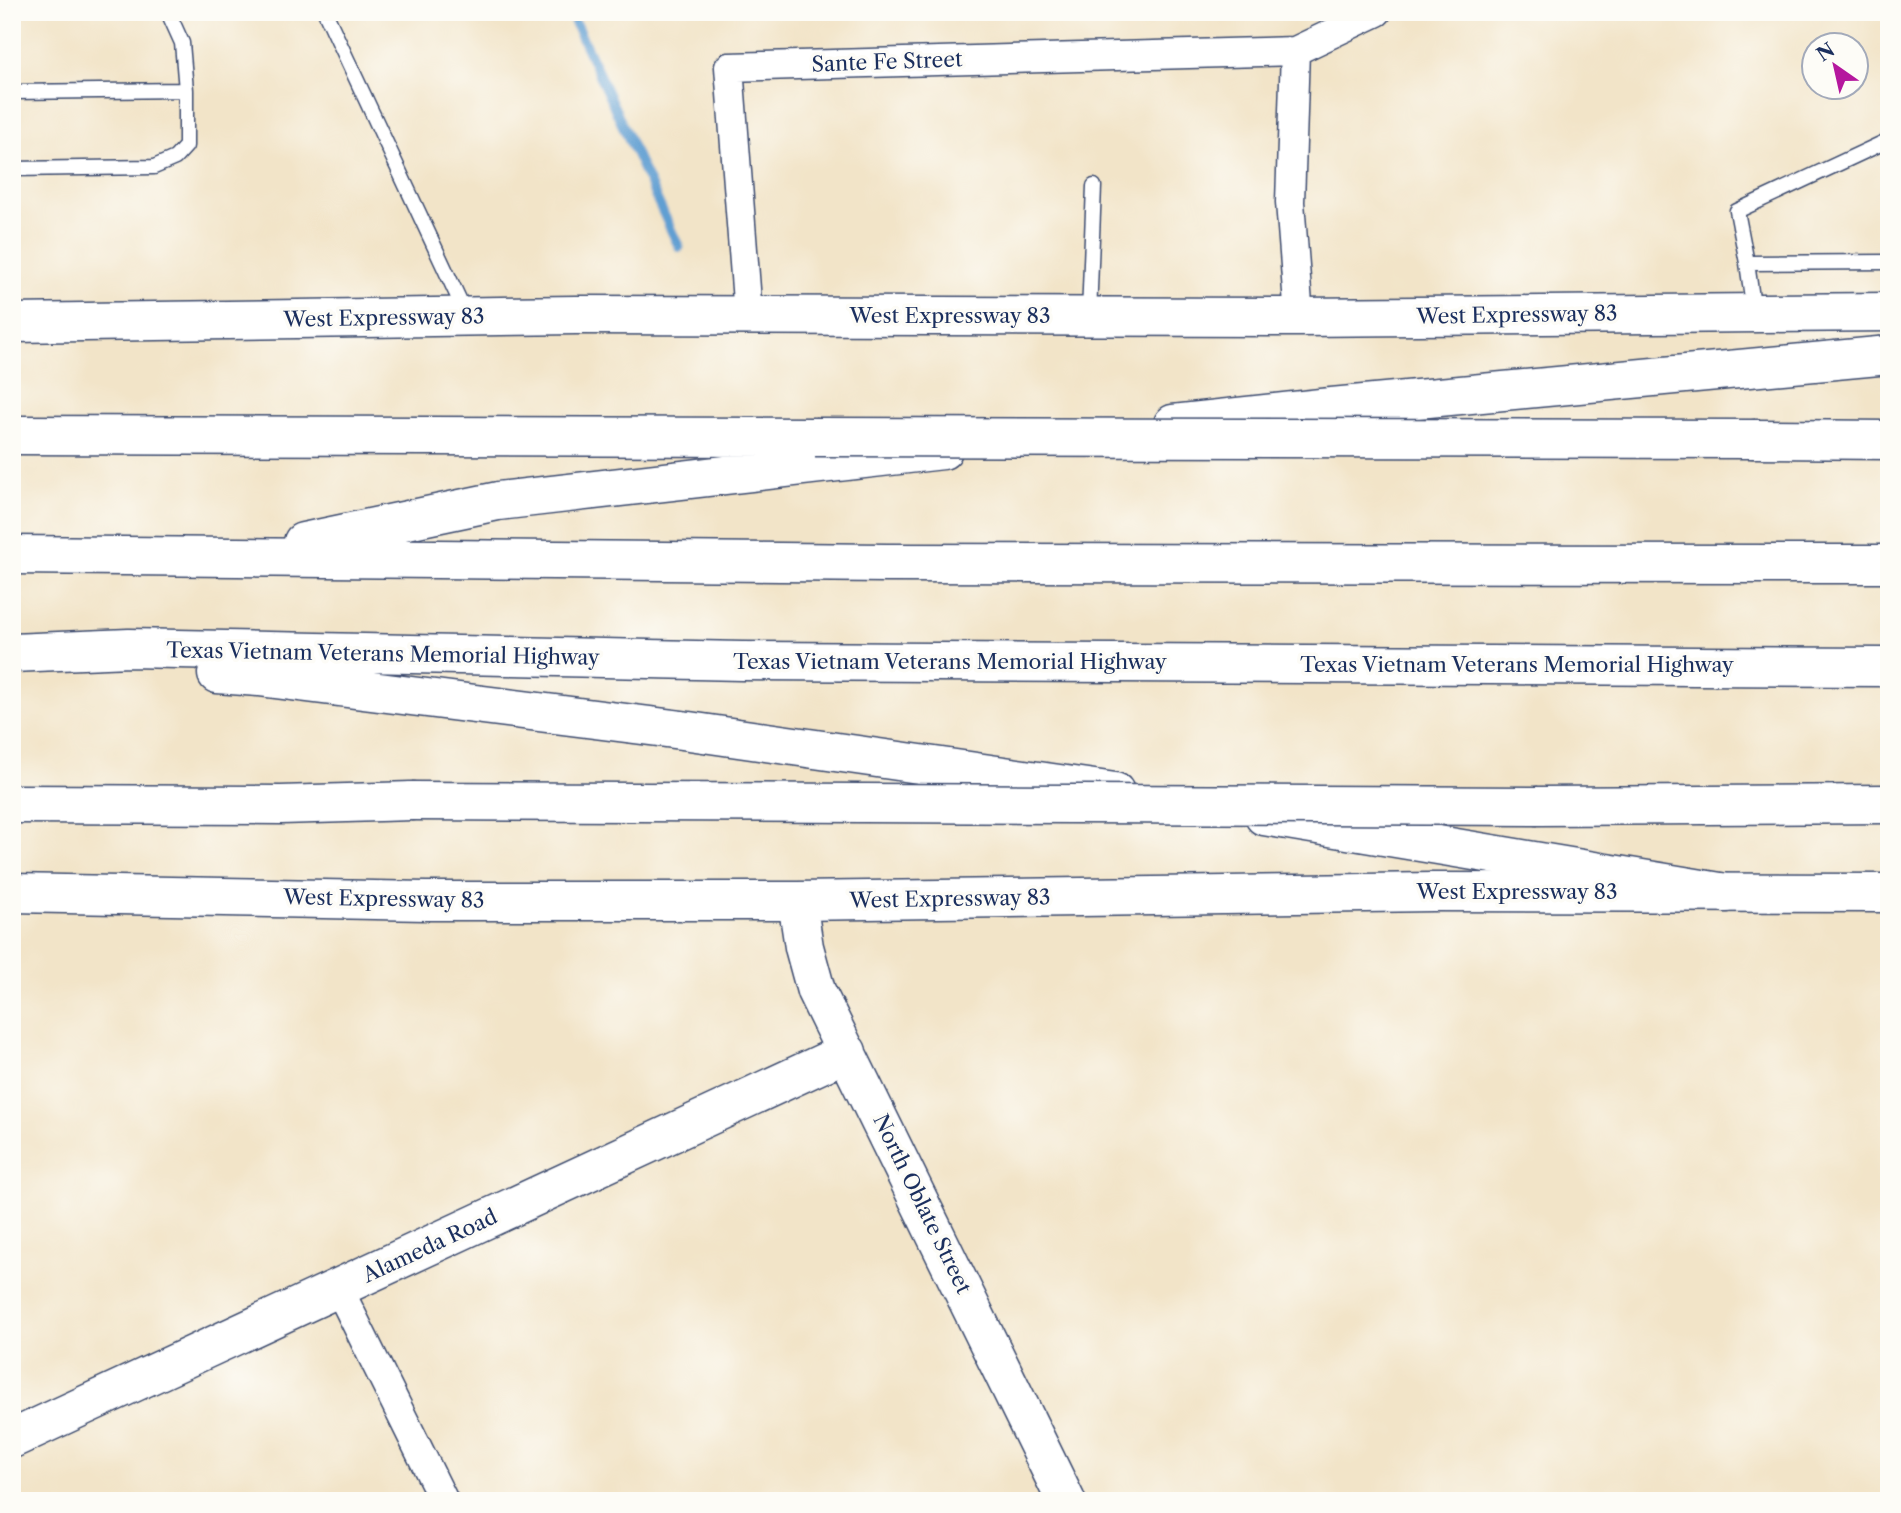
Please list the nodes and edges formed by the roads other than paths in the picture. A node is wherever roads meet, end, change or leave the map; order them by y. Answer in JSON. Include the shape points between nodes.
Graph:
{"nodes":[{"id":1,"x":168,"y":12,"type":"edge"},
{"id":2,"x":325,"y":12,"type":"edge"},
{"id":3,"x":1377,"y":12,"type":"edge"},
{"id":4,"x":1294,"y":51,"type":"junction"},
{"id":5,"x":186,"y":90,"type":"junction"},
{"id":6,"x":12,"y":92,"type":"edge"},
{"id":7,"x":1889,"y":140,"type":"edge"},
{"id":8,"x":12,"y":169,"type":"edge"},
{"id":9,"x":1094,"y":186,"type":"dead end"},
{"id":10,"x":1889,"y":262,"type":"edge"},
{"id":11,"x":1747,"y":263,"type":"junction"},
{"id":12,"x":1889,"y":312,"type":"edge"},
{"id":13,"x":1754,"y":313,"type":"junction"},
{"id":14,"x":748,"y":315,"type":"junction"},
{"id":15,"x":467,"y":316,"type":"junction"},
{"id":16,"x":1089,"y":316,"type":"junction"},
{"id":17,"x":1299,"y":317,"type":"junction"},
{"id":18,"x":12,"y":324,"type":"edge"},
{"id":19,"x":1889,"y":355,"type":"edge"},
{"id":20,"x":12,"y":435,"type":"edge"},
{"id":21,"x":1889,"y":440,"type":"edge"},
{"id":22,"x":12,"y":555,"type":"edge"},
{"id":23,"x":231,"y":557,"type":"junction"},
{"id":24,"x":1889,"y":564,"type":"edge"},
{"id":25,"x":12,"y":653,"type":"edge"},
{"id":26,"x":12,"y":661,"type":"edge"},
{"id":27,"x":1889,"y":667,"type":"edge"},
{"id":28,"x":12,"y":804,"type":"edge"},
{"id":29,"x":1889,"y":804,"type":"edge"},
{"id":30,"x":12,"y":893,"type":"edge"},
{"id":31,"x":1726,"y":893,"type":"junction"},
{"id":32,"x":1889,"y":894,"type":"edge"},
{"id":33,"x":797,"y":901,"type":"junction"},
{"id":34,"x":847,"y":1052,"type":"junction"},
{"id":35,"x":339,"y":1289,"type":"junction"},
{"id":36,"x":12,"y":1439,"type":"edge"},
{"id":37,"x":444,"y":1501,"type":"edge"},
{"id":38,"x":1066,"y":1501,"type":"edge"}],
"edges":[{"from":1,"to":5,"type":"lane","via":[[182,43]]},
{"from":2,"to":15,"type":"lane"},
{"from":3,"to":4,"type":"street","name":"Sante Fe Street"},
{"from":4,"to":14,"type":"street","name":"Sante Fe Street","via":[[729,67]]},
{"from":4,"to":17,"type":"street","via":[[1290,202]]},
{"from":5,"to":6,"type":"lane"},
{"from":5,"to":8,"type":"lane","via":[[186,146],[175,158],[155,167]]},
{"from":7,"to":11,"type":"lane","via":[[1737,211]]},
{"from":9,"to":16,"type":"lane"},
{"from":10,"to":11,"type":"lane"},
{"from":11,"to":13,"type":"lane"},
{"from":12,"to":13,"type":"main road","name":"West Expressway 83"},
{"from":13,"to":17,"type":"main road","name":"West Expressway 83"},
{"from":14,"to":15,"type":"main road","name":"West Expressway 83"},
{"from":14,"to":16,"type":"main road","name":"West Expressway 83"},
{"from":15,"to":18,"type":"main road","name":"West Expressway 83"},
{"from":16,"to":17,"type":"main road","name":"West Expressway 83"},
{"from":19,"to":23,"type":"main road","via":[[1307,409],[498,500]]},
{"from":20,"to":21,"type":"main road","bridge":true},
{"from":22,"to":23,"type":"main road"},
{"from":23,"to":24,"type":"main road"},
{"from":25,"to":27,"type":"main road","name":"Texas Vietnam Veterans Memorial Highway","via":[[129,648],[756,661]]},
{"from":26,"to":31,"type":"main road","via":[[259,677],[682,730],[1110,792]]},
{"from":28,"to":29,"type":"main road","bridge":true},
{"from":30,"to":33,"type":"main road","name":"West Expressway 83","via":[[426,901]]},
{"from":31,"to":32,"type":"main road","name":"West Expressway 83"},
{"from":31,"to":33,"type":"main road","name":"West Expressway 83","via":[[1433,892]]},
{"from":33,"to":34,"type":"main road","name":"North Oblate Street","via":[[816,991]]},
{"from":34,"to":35,"type":"main road","name":"Alameda Road"},
{"from":34,"to":38,"type":"main road","name":"North Oblate Street"},
{"from":35,"to":36,"type":"main road","name":"Alameda Road"},
{"from":35,"to":37,"type":"street"}]}
